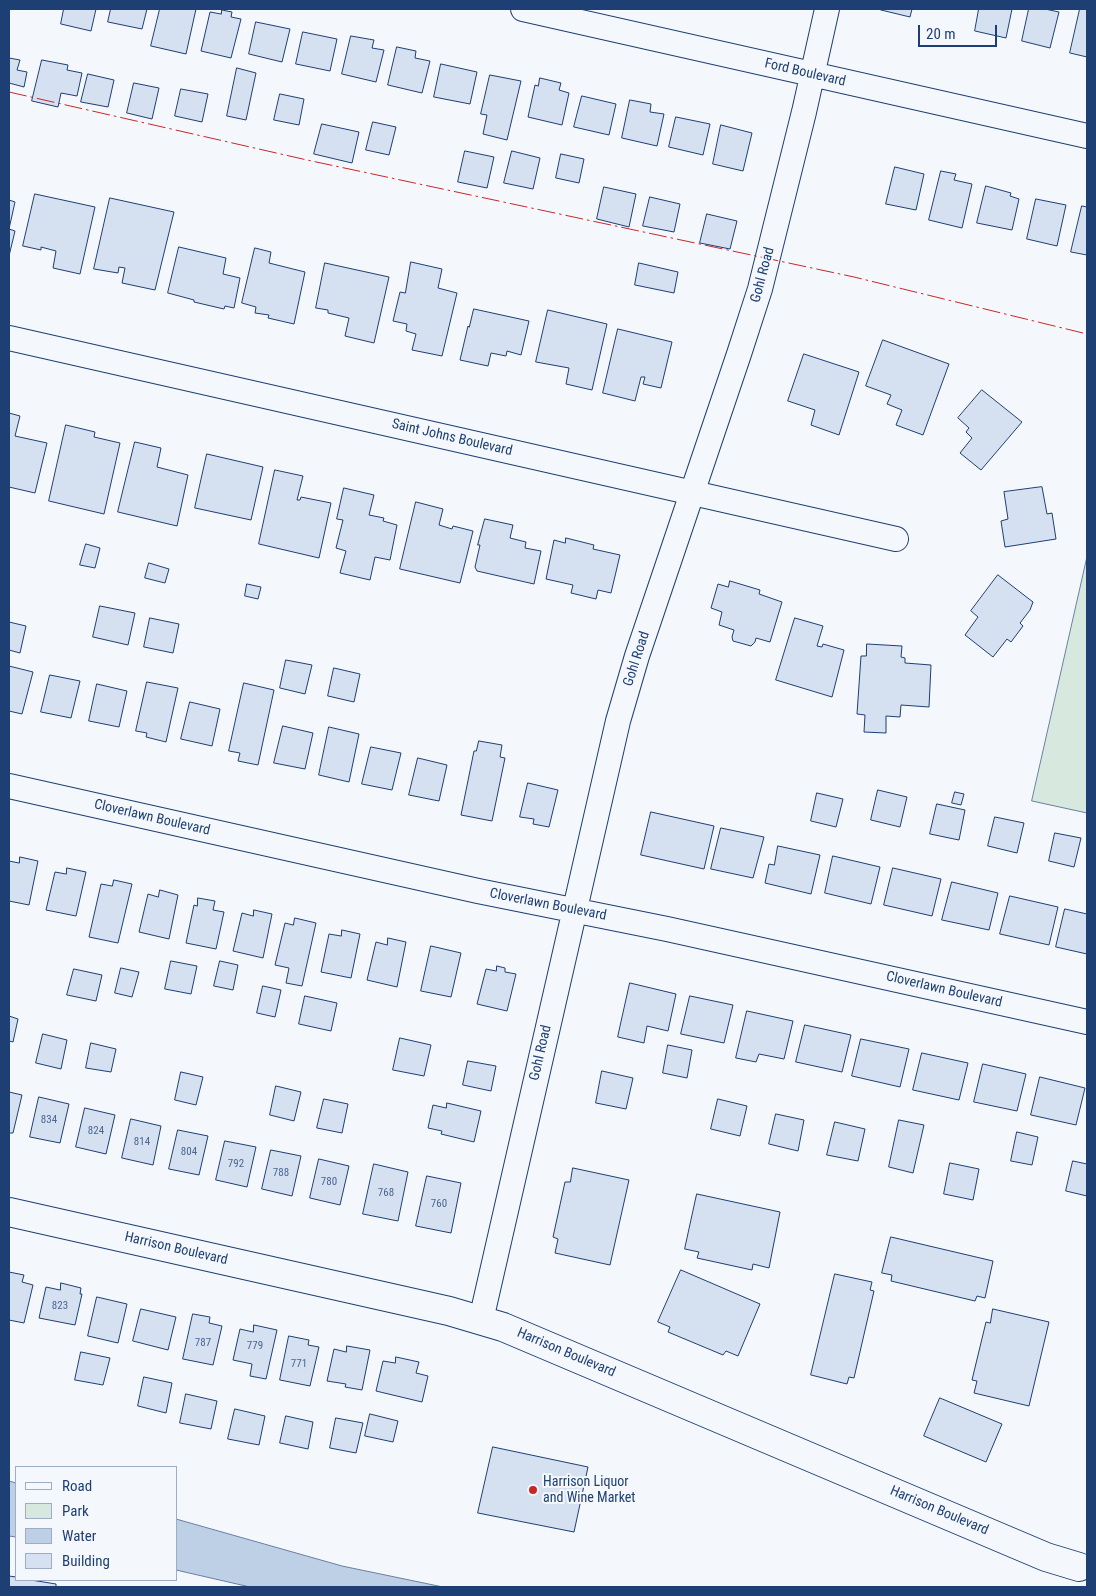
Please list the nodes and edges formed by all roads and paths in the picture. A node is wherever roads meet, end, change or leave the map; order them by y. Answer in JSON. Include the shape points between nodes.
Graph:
{"nodes":[{"id":1,"x":523,"y":9,"type":"edge"},
{"id":2,"x":827,"y":9,"type":"edge"},
{"id":3,"x":813,"y":74,"type":"junction"},
{"id":4,"x":1087,"y":136,"type":"edge"},
{"id":5,"x":9,"y":338,"type":"edge"},
{"id":6,"x":692,"y":493,"type":"junction"},
{"id":7,"x":896,"y":539,"type":"dead end"},
{"id":8,"x":9,"y":786,"type":"edge"},
{"id":9,"x":574,"y":910,"type":"junction"},
{"id":10,"x":1087,"y":1022,"type":"edge"},
{"id":11,"x":9,"y":1212,"type":"edge"},
{"id":12,"x":481,"y":1320,"type":"junction"},
{"id":13,"x":1083,"y":1572,"type":"edge"}],
"edges":[{"from":1,"to":3,"type":"street","name":"Ford Boulevard"},
{"from":2,"to":3,"type":"street","name":"Gohl Road"},
{"from":3,"to":4,"type":"street","name":"Ford Boulevard"},
{"from":3,"to":6,"type":"street","name":"Gohl Road","via":[[760,289]]},
{"from":5,"to":6,"type":"street","name":"Saint Johns Boulevard"},
{"from":6,"to":7,"type":"street","name":"Saint Johns Boulevard"},
{"from":6,"to":9,"type":"street","name":"Gohl Road","via":[[618,721]]},
{"from":8,"to":9,"type":"street","name":"Cloverlawn Boulevard"},
{"from":9,"to":10,"type":"street","name":"Cloverlawn Boulevard"},
{"from":9,"to":12,"type":"street","name":"Gohl Road"},
{"from":11,"to":12,"type":"street","name":"Harrison Boulevard"},
{"from":12,"to":13,"type":"street","name":"Harrison Boulevard"}]}
